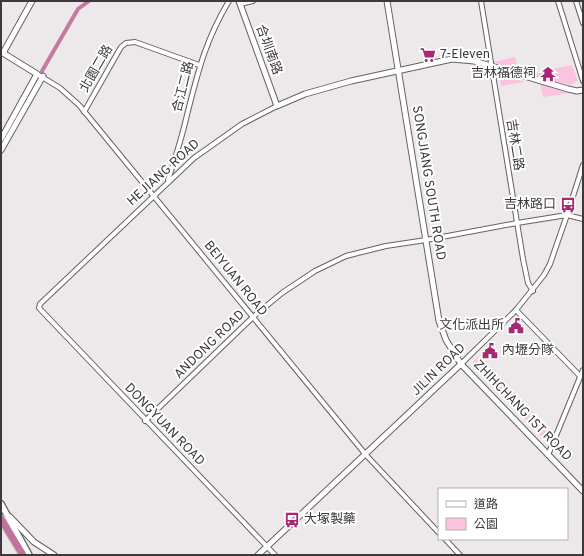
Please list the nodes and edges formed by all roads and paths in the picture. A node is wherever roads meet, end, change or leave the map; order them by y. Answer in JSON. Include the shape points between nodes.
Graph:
{"nodes":[{"id":1,"x":32,"y":1,"type":"edge"},
{"id":2,"x":228,"y":1,"type":"edge"},
{"id":3,"x":253,"y":1,"type":"edge"},
{"id":4,"x":387,"y":1,"type":"edge"},
{"id":5,"x":481,"y":1,"type":"edge"},
{"id":6,"x":558,"y":1,"type":"edge"},
{"id":7,"x":576,"y":1,"type":"edge"},
{"id":8,"x":240,"y":2,"type":"edge"},
{"id":9,"x":583,"y":23,"type":"edge"},
{"id":10,"x":2,"y":54,"type":"edge"},
{"id":11,"x":199,"y":65,"type":"junction"},
{"id":12,"x":492,"y":66,"type":"junction"},
{"id":13,"x":397,"y":70,"type":"junction"},
{"id":14,"x":37,"y":74,"type":"junction"},
{"id":15,"x":42,"y":76,"type":"junction"},
{"id":16,"x":583,"y":81,"type":"edge"},
{"id":17,"x":583,"y":90,"type":"edge"},
{"id":18,"x":277,"y":106,"type":"junction"},
{"id":19,"x":84,"y":112,"type":"junction"},
{"id":20,"x":1,"y":140,"type":"edge"},
{"id":21,"x":1,"y":150,"type":"edge"},
{"id":22,"x":583,"y":165,"type":"edge"},
{"id":23,"x":168,"y":180,"type":"junction"},
{"id":24,"x":153,"y":196,"type":"junction"},
{"id":25,"x":567,"y":215,"type":"junction"},
{"id":26,"x":583,"y":219,"type":"edge"},
{"id":27,"x":517,"y":223,"type":"junction"},
{"id":28,"x":426,"y":240,"type":"junction"},
{"id":29,"x":533,"y":291,"type":"junction"},
{"id":30,"x":39,"y":308,"type":"joint"},
{"id":31,"x":516,"y":310,"type":"junction"},
{"id":32,"x":253,"y":317,"type":"junction"},
{"id":33,"x":462,"y":364,"type":"junction"},
{"id":34,"x":583,"y":370,"type":"edge"},
{"id":35,"x":580,"y":376,"type":"junction"},
{"id":36,"x":145,"y":421,"type":"junction"},
{"id":37,"x":548,"y":454,"type":"junction"},
{"id":38,"x":366,"y":455,"type":"junction"},
{"id":39,"x":583,"y":491,"type":"edge"},
{"id":40,"x":1,"y":504,"type":"edge"},
{"id":41,"x":4,"y":510,"type":"junction"},
{"id":42,"x":1,"y":519,"type":"edge"},
{"id":43,"x":1,"y":525,"type":"edge"},
{"id":44,"x":438,"y":532,"type":"edge"},
{"id":45,"x":446,"y":540,"type":"edge"},
{"id":46,"x":268,"y":548,"type":"junction"},
{"id":47,"x":19,"y":555,"type":"edge"},
{"id":48,"x":23,"y":555,"type":"edge"},
{"id":49,"x":29,"y":555,"type":"edge"},
{"id":50,"x":54,"y":555,"type":"edge"},
{"id":51,"x":258,"y":555,"type":"edge"},
{"id":52,"x":275,"y":555,"type":"edge"},
{"id":53,"x":460,"y":555,"type":"edge"}],
"edges":[{"from":1,"to":10,"type":"street"},
{"from":2,"to":11,"type":"street","name":"合江二路"},
{"from":3,"to":8,"type":"street"},
{"from":4,"to":13,"type":"street","name":"SONGJIANG SOUTH ROAD"},
{"from":5,"to":12,"type":"street","name":"吉林二路"},
{"from":6,"to":16,"type":"street"},
{"from":7,"to":9,"type":"street"},
{"from":8,"to":18,"type":"street","name":"合圳南路"},
{"from":10,"to":14,"type":"street","name":"BEIYUAN ROAD"},
{"from":11,"to":19,"type":"street","name":"北園二路","via":[[135,42],[126,43],[121,47]]},
{"from":11,"to":23,"type":"street","name":"合江二路"},
{"from":12,"to":13,"type":"street","name":"HEJIANG ROAD","via":[[452,59]]},
{"from":12,"to":17,"type":"street","name":"HEJIANG ROAD","via":[[568,89]]},
{"from":12,"to":27,"type":"street","name":"吉林二路"},
{"from":13,"to":18,"type":"street","name":"HEJIANG ROAD","via":[[305,94]]},
{"from":13,"to":28,"type":"street","name":"SONGJIANG SOUTH ROAD"},
{"from":14,"to":15,"type":"street","name":"BEIYUAN ROAD"},
{"from":14,"to":20,"type":"street"},
{"from":15,"to":19,"type":"street","name":"BEIYUAN ROAD","via":[[70,96]]},
{"from":15,"to":21,"type":"street"},
{"from":18,"to":23,"type":"street","name":"HEJIANG ROAD","via":[[242,124]]},
{"from":19,"to":24,"type":"street","name":"BEIYUAN ROAD"},
{"from":22,"to":25,"type":"street","name":"JILIN ROAD"},
{"from":23,"to":24,"type":"street","name":"HEJIANG ROAD"},
{"from":24,"to":30,"type":"street","name":"HEJIANG ROAD","via":[[40,304]]},
{"from":24,"to":32,"type":"street","name":"BEIYUAN ROAD"},
{"from":25,"to":26,"type":"street"},
{"from":25,"to":27,"type":"street","name":"ANDONG ROAD"},
{"from":25,"to":29,"type":"street","name":"JILIN ROAD","via":[[550,264]]},
{"from":27,"to":28,"type":"street","name":"ANDONG ROAD"},
{"from":27,"to":29,"type":"street","name":"吉林二路","via":[[528,283]]},
{"from":28,"to":32,"type":"street","name":"ANDONG ROAD","via":[[346,256],[282,293]]},
{"from":28,"to":33,"type":"street","name":"SONGJIANG SOUTH ROAD","via":[[439,321],[446,340]]},
{"from":29,"to":31,"type":"street","name":"JILIN ROAD"},
{"from":30,"to":36,"type":"street","name":"DONGYUAN ROAD"},
{"from":31,"to":33,"type":"street","name":"JILIN ROAD"},
{"from":31,"to":35,"type":"street"},
{"from":32,"to":36,"type":"street","name":"ANDONG ROAD"},
{"from":32,"to":38,"type":"street","name":"BEIYUAN ROAD"},
{"from":33,"to":37,"type":"street","name":"ZHIHCHANG 1ST ROAD"},
{"from":33,"to":38,"type":"street","name":"JILIN ROAD"},
{"from":34,"to":35,"type":"street"},
{"from":35,"to":37,"type":"street"},
{"from":36,"to":46,"type":"street","name":"DONGYUAN ROAD"},
{"from":37,"to":39,"type":"street","name":"ZHIHCHANG 1ST ROAD"},
{"from":38,"to":44,"type":"street","name":"BEIYUAN ROAD"},
{"from":38,"to":46,"type":"street","name":"JILIN ROAD"},
{"from":40,"to":41,"type":"main road"},
{"from":41,"to":49,"type":"main road"},
{"from":41,"to":50,"type":"street","via":[[34,542]]},
{"from":42,"to":48,"type":"highway"},
{"from":43,"to":47,"type":"main road"},
{"from":45,"to":53,"type":"street"},
{"from":46,"to":51,"type":"street","name":"JILIN ROAD"},
{"from":46,"to":52,"type":"street","name":"DONGYUAN ROAD"}]}
